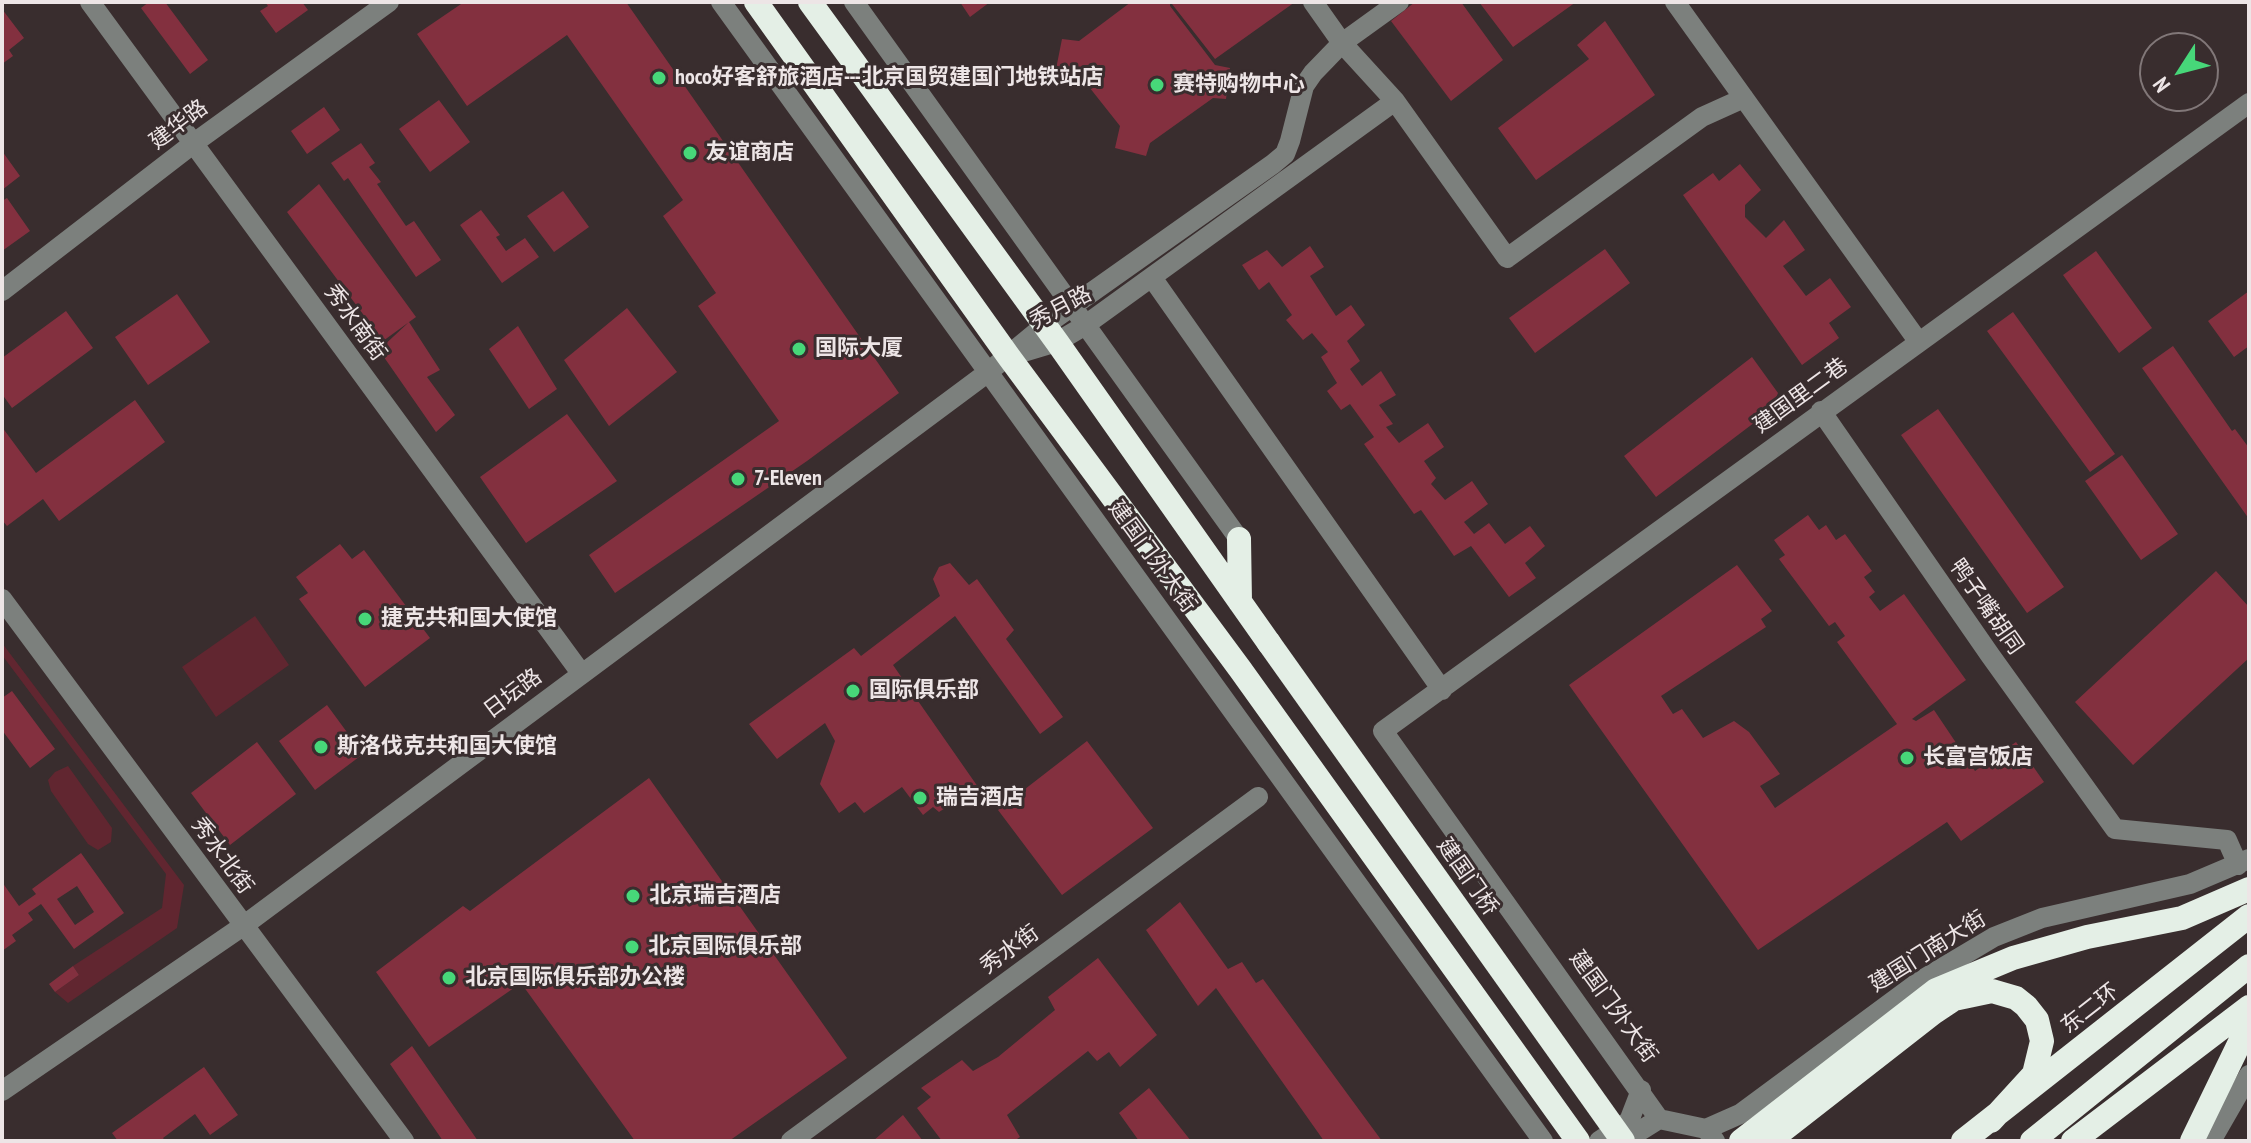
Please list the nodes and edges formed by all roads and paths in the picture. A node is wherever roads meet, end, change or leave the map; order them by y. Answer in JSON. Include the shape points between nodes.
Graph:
{"nodes":[{"id":1,"x":90,"y":2,"type":"edge"},
{"id":2,"x":389,"y":2,"type":"edge"},
{"id":3,"x":721,"y":2,"type":"edge"},
{"id":4,"x":756,"y":2,"type":"edge"},
{"id":5,"x":810,"y":2,"type":"edge"},
{"id":6,"x":854,"y":2,"type":"edge"},
{"id":7,"x":1313,"y":2,"type":"edge"},
{"id":8,"x":1399,"y":2,"type":"edge"},
{"id":9,"x":1675,"y":2,"type":"edge"},
{"id":10,"x":1342,"y":43,"type":"junction"},
{"id":11,"x":1744,"y":98,"type":"junction"},
{"id":12,"x":1395,"y":101,"type":"junction"},
{"id":13,"x":2246,"y":112,"type":"edge"},
{"id":14,"x":194,"y":143,"type":"junction"},
{"id":15,"x":1153,"y":279,"type":"junction"},
{"id":16,"x":2,"y":291,"type":"edge"},
{"id":17,"x":1072,"y":307,"type":"junction"},
{"id":18,"x":1084,"y":326,"type":"junction"},
{"id":19,"x":1050,"y":334,"type":"junction"},
{"id":20,"x":1918,"y":341,"type":"junction"},
{"id":21,"x":1009,"y":357,"type":"junction"},
{"id":22,"x":987,"y":373,"type":"junction"},
{"id":23,"x":1821,"y":411,"type":"junction"},
{"id":24,"x":1239,"y":539,"type":"joint"},
{"id":25,"x":2,"y":599,"type":"edge"},
{"id":26,"x":1240,"y":602,"type":"junction"},
{"id":27,"x":1269,"y":643,"type":"joint"},
{"id":28,"x":581,"y":673,"type":"junction"},
{"id":29,"x":1442,"y":690,"type":"junction"},
{"id":30,"x":1383,"y":731,"type":"joint"},
{"id":31,"x":1258,"y":797,"type":"dead end"},
{"id":32,"x":2244,"y":862,"type":"edge"},
{"id":33,"x":2249,"y":889,"type":"edge"},
{"id":34,"x":2249,"y":916,"type":"edge"},
{"id":35,"x":243,"y":926,"type":"junction"},
{"id":36,"x":2249,"y":966,"type":"edge"},
{"id":37,"x":1928,"y":1006,"type":"junction"},
{"id":38,"x":2249,"y":1007,"type":"edge"},
{"id":39,"x":2249,"y":1031,"type":"edge"},
{"id":40,"x":2249,"y":1075,"type":"edge"},
{"id":41,"x":1641,"y":1090,"type":"junction"},
{"id":42,"x":2,"y":1091,"type":"edge"},
{"id":43,"x":1659,"y":1119,"type":"junction"},
{"id":44,"x":1991,"y":1121,"type":"junction"},
{"id":45,"x":1711,"y":1135,"type":"edge"},
{"id":46,"x":404,"y":1141,"type":"edge"},
{"id":47,"x":791,"y":1141,"type":"edge"},
{"id":48,"x":1543,"y":1141,"type":"edge"},
{"id":49,"x":1578,"y":1141,"type":"edge"},
{"id":50,"x":1599,"y":1141,"type":"edge"},
{"id":51,"x":1624,"y":1141,"type":"edge"},
{"id":52,"x":1741,"y":1141,"type":"edge"},
{"id":53,"x":1769,"y":1141,"type":"edge"},
{"id":54,"x":1963,"y":1141,"type":"edge"},
{"id":55,"x":2032,"y":1141,"type":"edge"},
{"id":56,"x":2073,"y":1141,"type":"edge"},
{"id":57,"x":2192,"y":1141,"type":"edge"},
{"id":58,"x":2211,"y":1141,"type":"edge"}],
"edges":[{"from":1,"to":14,"type":"street","name":"秀水南街"},
{"from":2,"to":14,"type":"street","name":"建华路"},
{"from":3,"to":22,"type":"street","name":"建国门外大街"},
{"from":4,"to":21,"type":"highway","name":"建国门外大街"},
{"from":5,"to":19,"type":"highway","name":"建国门外大街"},
{"from":6,"to":17,"type":"street"},
{"from":7,"to":10,"type":"street"},
{"from":8,"to":10,"type":"street"},
{"from":9,"to":11,"type":"street"},
{"from":10,"to":12,"type":"street"},
{"from":10,"to":17,"type":"street","name":"秀月路","via":[[1304,86],[1285,154]]},
{"from":11,"to":12,"type":"street","via":[[1702,117],[1507,258]]},
{"from":11,"to":20,"type":"street"},
{"from":12,"to":15,"type":"street","name":"秀月路"},
{"from":13,"to":20,"type":"street","name":"建国里二巷"},
{"from":14,"to":16,"type":"street","name":"建华路"},
{"from":14,"to":28,"type":"street","name":"秀水南街"},
{"from":15,"to":18,"type":"street","name":"秀月路"},
{"from":15,"to":29,"type":"street"},
{"from":17,"to":18,"type":"street"},
{"from":17,"to":19,"type":"street","name":"秀月路"},
{"from":18,"to":19,"type":"street","name":"秀月路"},
{"from":18,"to":24,"type":"street"},
{"from":19,"to":21,"type":"street","name":"秀月路"},
{"from":19,"to":26,"type":"highway","name":"建国门外大街"},
{"from":20,"to":23,"type":"street","name":"建国里二巷"},
{"from":21,"to":22,"type":"street","name":"日坛路"},
{"from":21,"to":49,"type":"highway","name":"建国门外大街"},
{"from":22,"to":28,"type":"street","name":"日坛路"},
{"from":22,"to":48,"type":"street","name":"建国门外大街"},
{"from":23,"to":29,"type":"street","name":"建国里二巷"},
{"from":23,"to":32,"type":"street","name":"鸭子嘴胡同","via":[[2115,829],[2227,840]]},
{"from":24,"to":26,"type":"highway"},
{"from":25,"to":35,"type":"street","name":"秀水北街"},
{"from":26,"to":27,"type":"highway","name":"建国门外大街"},
{"from":27,"to":51,"type":"highway","name":"建国门桥","bridge":true},
{"from":28,"to":35,"type":"street","name":"日坛路"},
{"from":29,"to":30,"type":"street","name":"建国里二巷"},
{"from":30,"to":41,"type":"street","name":"建国门外大街"},
{"from":31,"to":47,"type":"street","name":"秀水街"},
{"from":32,"to":45,"type":"street","name":"建国门南大街","via":[[2190,884],[2042,918],[1994,937],[1920,981]]},
{"from":33,"to":37,"type":"highway","via":[[2182,918],[2013,958],[1936,990]]},
{"from":34,"to":44,"type":"highway","name":"东二环"},
{"from":35,"to":42,"type":"street","name":"日坛路"},
{"from":35,"to":46,"type":"street","name":"秀水北街"},
{"from":36,"to":55,"type":"highway"},
{"from":37,"to":44,"type":"highway","via":[[2001,992],[2026,1006],[2037,1020],[2042,1041],[2034,1074]]},
{"from":37,"to":52,"type":"highway"},
{"from":37,"to":53,"type":"highway"},
{"from":38,"to":56,"type":"highway"},
{"from":39,"to":57,"type":"highway"},
{"from":40,"to":58,"type":"street"},
{"from":41,"to":43,"type":"street","name":"建国门外大街"},
{"from":41,"to":50,"type":"street","via":[[1629,1121]]},
{"from":43,"to":45,"type":"street"},
{"from":43,"to":51,"type":"street"},
{"from":44,"to":54,"type":"highway","name":"东二环"}]}
